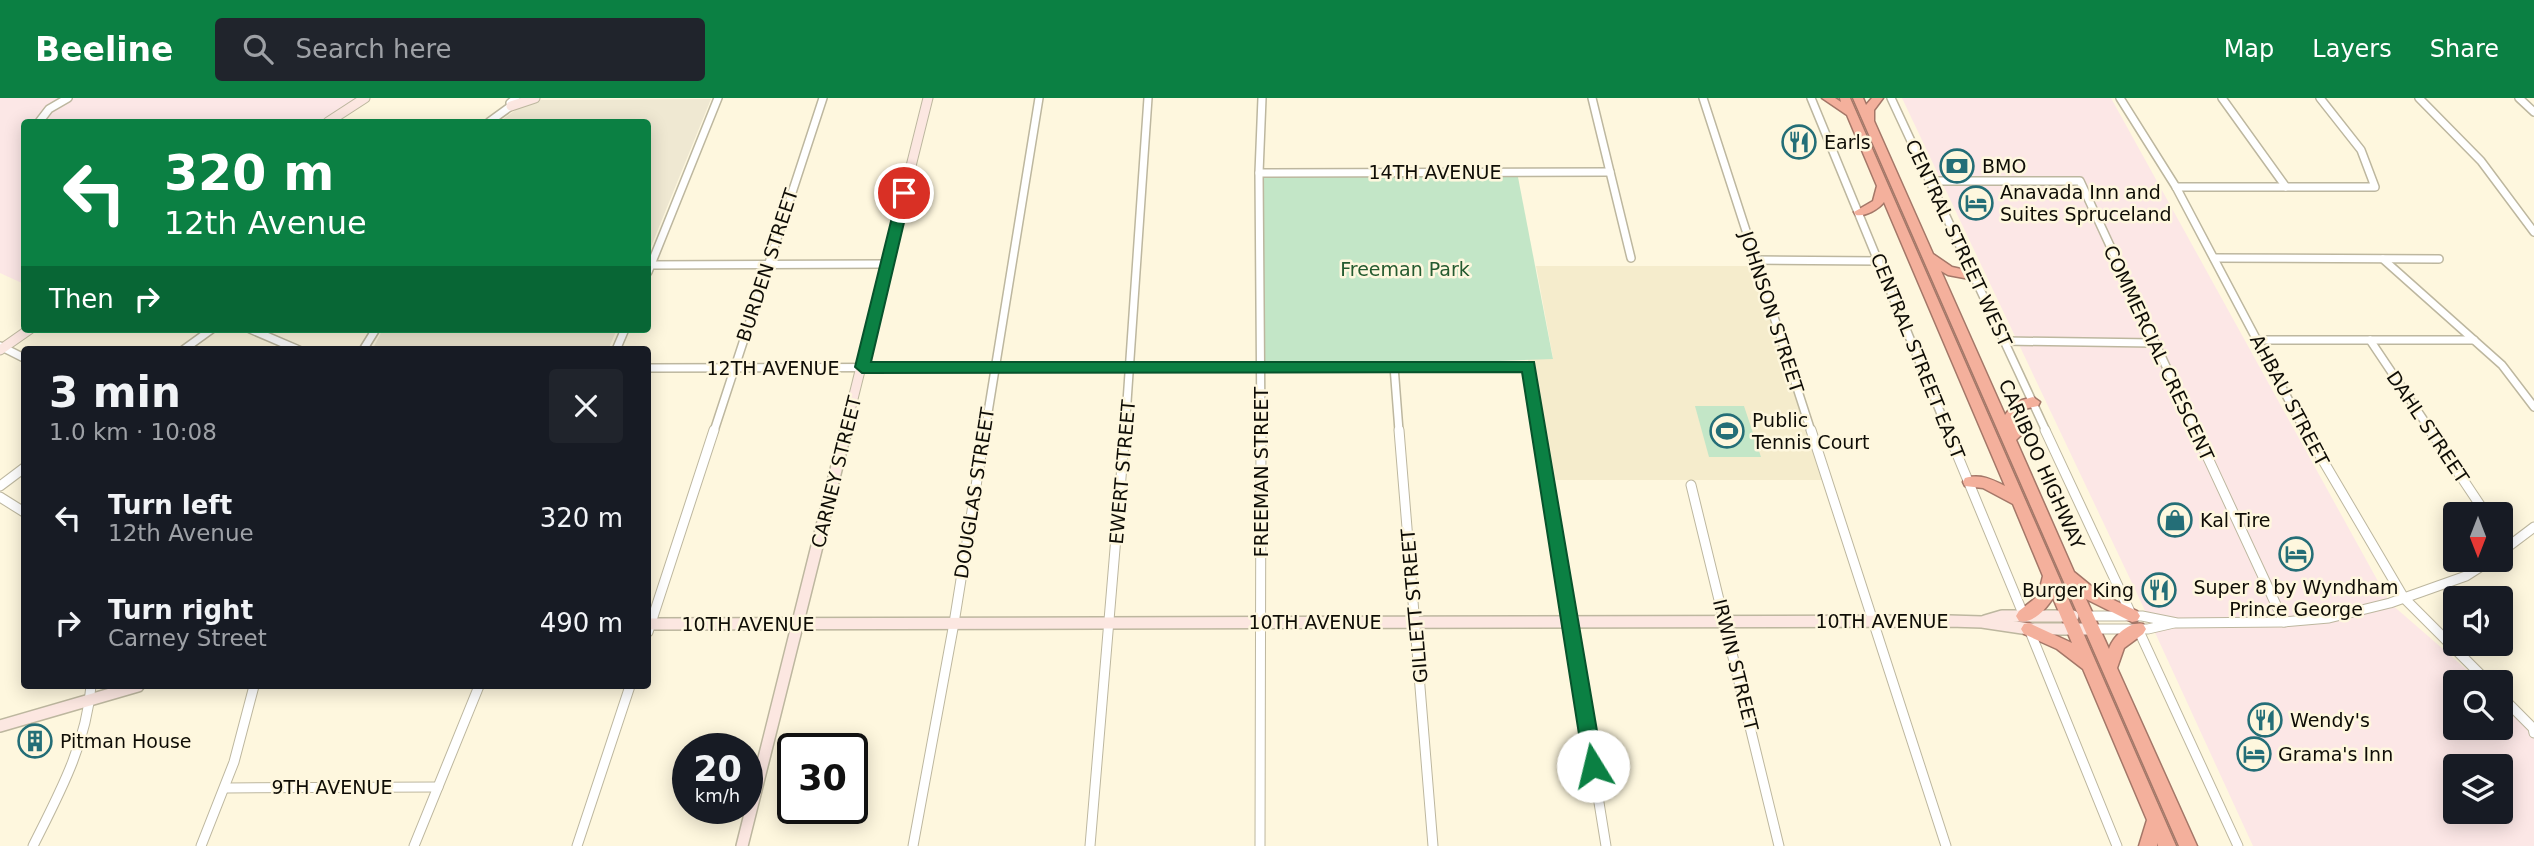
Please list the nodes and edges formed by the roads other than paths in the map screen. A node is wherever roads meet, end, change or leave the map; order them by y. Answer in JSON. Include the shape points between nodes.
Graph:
{"nodes":[{"id":1,"x":68,"y":98,"type":"edge"},
{"id":2,"x":365,"y":98,"type":"edge"},
{"id":3,"x":535,"y":98,"type":"edge"},
{"id":4,"x":718,"y":98,"type":"edge"},
{"id":5,"x":823,"y":98,"type":"edge"},
{"id":6,"x":928,"y":98,"type":"edge"},
{"id":7,"x":1039,"y":98,"type":"edge"},
{"id":8,"x":1148,"y":98,"type":"edge"},
{"id":9,"x":1262,"y":98,"type":"edge"},
{"id":10,"x":1592,"y":98,"type":"edge"},
{"id":11,"x":1703,"y":98,"type":"edge"},
{"id":12,"x":1811,"y":98,"type":"edge"},
{"id":13,"x":1828,"y":98,"type":"edge"},
{"id":14,"x":1845,"y":98,"type":"edge"},
{"id":15,"x":1858,"y":98,"type":"edge"},
{"id":16,"x":1878,"y":98,"type":"edge"},
{"id":17,"x":1891,"y":98,"type":"edge"},
{"id":18,"x":2120,"y":98,"type":"edge"},
{"id":19,"x":2222,"y":98,"type":"edge"},
{"id":20,"x":2320,"y":98,"type":"edge"},
{"id":21,"x":2419,"y":98,"type":"edge"},
{"id":22,"x":2519,"y":98,"type":"edge"},
{"id":23,"x":514,"y":102,"type":"edge"},
{"id":24,"x":2534,"y":112,"type":"edge"},
{"id":25,"x":1853,"y":116,"type":"junction"},
{"id":26,"x":41,"y":119,"type":"edge"},
{"id":27,"x":333,"y":119,"type":"edge"},
{"id":28,"x":493,"y":119,"type":"edge"},
{"id":29,"x":1869,"y":121,"type":"junction"},
{"id":30,"x":1610,"y":172,"type":"junction"},
{"id":31,"x":1259,"y":173,"type":"junction"},
{"id":32,"x":1930,"y":181,"type":"junction"},
{"id":33,"x":1883,"y":186,"type":"junction"},
{"id":34,"x":2176,"y":187,"type":"junction"},
{"id":35,"x":2286,"y":187,"type":"junction"},
{"id":36,"x":1860,"y":212,"type":"junction"},
{"id":37,"x":2533,"y":230,"type":"edge"},
{"id":38,"x":1924,"y":246,"type":"junction"},
{"id":39,"x":1631,"y":258,"type":"dead end"},
{"id":40,"x":2214,"y":258,"type":"junction"},
{"id":41,"x":2383,"y":259,"type":"junction"},
{"id":42,"x":2439,"y":259,"type":"dead end"},
{"id":43,"x":1754,"y":260,"type":"junction"},
{"id":44,"x":1880,"y":261,"type":"junction"},
{"id":45,"x":651,"y":264,"type":"edge"},
{"id":46,"x":887,"y":264,"type":"junction"},
{"id":47,"x":767,"y":265,"type":"junction"},
{"id":48,"x":651,"y":269,"type":"edge"},
{"id":49,"x":1975,"y":276,"type":"junction"},
{"id":50,"x":24,"y":333,"type":"edge"},
{"id":51,"x":206,"y":333,"type":"edge"},
{"id":52,"x":259,"y":333,"type":"edge"},
{"id":53,"x":2258,"y":340,"type":"junction"},
{"id":54,"x":2370,"y":340,"type":"junction"},
{"id":55,"x":2005,"y":341,"type":"junction"},
{"id":56,"x":2474,"y":341,"type":"junction"},
{"id":57,"x":2154,"y":343,"type":"junction"},
{"id":58,"x":189,"y":346,"type":"edge"},
{"id":59,"x":290,"y":346,"type":"edge"},
{"id":60,"x":1,"y":348,"type":"edge"},
{"id":61,"x":21,"y":357,"type":"edge"},
{"id":62,"x":1394,"y":366,"type":"junction"},
{"id":63,"x":862,"y":367,"type":"junction"},
{"id":64,"x":993,"y":367,"type":"junction"},
{"id":65,"x":1130,"y":367,"type":"junction"},
{"id":66,"x":1261,"y":367,"type":"junction"},
{"id":67,"x":651,"y":368,"type":"edge"},
{"id":68,"x":733,"y":368,"type":"junction"},
{"id":69,"x":2033,"y":402,"type":"junction"},
{"id":70,"x":2534,"y":407,"type":"edge"},
{"id":71,"x":2001,"y":461,"type":"junction"},
{"id":72,"x":2019,"y":464,"type":"junction"},
{"id":73,"x":21,"y":470,"type":"edge"},
{"id":74,"x":1970,"y":482,"type":"junction"},
{"id":75,"x":1985,"y":482,"type":"junction"},
{"id":76,"x":1691,"y":485,"type":"dead end"},
{"id":77,"x":0,"y":486,"type":"edge"},
{"id":78,"x":0,"y":497,"type":"edge"},
{"id":79,"x":2018,"y":500,"type":"junction"},
{"id":80,"x":2478,"y":502,"type":"edge"},
{"id":81,"x":21,"y":510,"type":"edge"},
{"id":82,"x":2534,"y":527,"type":"edge"},
{"id":83,"x":2513,"y":543,"type":"edge"},
{"id":84,"x":2058,"y":572,"type":"junction"},
{"id":85,"x":2476,"y":572,"type":"edge"},
{"id":86,"x":2404,"y":598,"type":"junction"},
{"id":87,"x":651,"y":618,"type":"edge"},
{"id":88,"x":1874,"y":621,"type":"junction"},
{"id":89,"x":1262,"y":622,"type":"junction"},
{"id":90,"x":1415,"y":622,"type":"junction"},
{"id":91,"x":1570,"y":622,"type":"junction"},
{"id":92,"x":1726,"y":622,"type":"junction"},
{"id":93,"x":2026,"y":622,"type":"junction"},
{"id":94,"x":2177,"y":622,"type":"junction"},
{"id":95,"x":2284,"y":622,"type":"junction"},
{"id":96,"x":954,"y":623,"type":"junction"},
{"id":97,"x":1109,"y":623,"type":"junction"},
{"id":98,"x":2071,"y":623,"type":"junction"},
{"id":99,"x":2089,"y":623,"type":"junction"},
{"id":100,"x":2135,"y":623,"type":"junction"},
{"id":101,"x":798,"y":624,"type":"junction"},
{"id":102,"x":651,"y":627,"type":"edge"},
{"id":103,"x":2091,"y":668,"type":"junction"},
{"id":104,"x":2109,"y":669,"type":"junction"},
{"id":105,"x":2476,"y":670,"type":"edge"},
{"id":106,"x":91,"y":689,"type":"edge"},
{"id":107,"x":127,"y":689,"type":"edge"},
{"id":108,"x":253,"y":689,"type":"edge"},
{"id":109,"x":478,"y":689,"type":"edge"},
{"id":110,"x":629,"y":689,"type":"edge"},
{"id":111,"x":91,"y":699,"type":"junction"},
{"id":112,"x":2513,"y":708,"type":"edge"},
{"id":113,"x":0,"y":726,"type":"edge"},
{"id":114,"x":2534,"y":730,"type":"edge"},
{"id":115,"x":438,"y":787,"type":"junction"},
{"id":116,"x":226,"y":788,"type":"junction"},
{"id":117,"x":2156,"y":820,"type":"junction"},
{"id":118,"x":33,"y":846,"type":"edge"},
{"id":119,"x":201,"y":846,"type":"edge"},
{"id":120,"x":414,"y":846,"type":"edge"},
{"id":121,"x":577,"y":846,"type":"edge"},
{"id":122,"x":742,"y":846,"type":"edge"},
{"id":123,"x":913,"y":846,"type":"edge"},
{"id":124,"x":1090,"y":846,"type":"edge"},
{"id":125,"x":1260,"y":846,"type":"edge"},
{"id":126,"x":1433,"y":846,"type":"edge"},
{"id":127,"x":1606,"y":846,"type":"edge"},
{"id":128,"x":1779,"y":846,"type":"edge"},
{"id":129,"x":1946,"y":846,"type":"edge"},
{"id":130,"x":2117,"y":846,"type":"edge"},
{"id":131,"x":2148,"y":846,"type":"edge"},
{"id":132,"x":2167,"y":846,"type":"edge"},
{"id":133,"x":2188,"y":846,"type":"edge"},
{"id":134,"x":2238,"y":846,"type":"edge"}],
"edges":[{"from":1,"to":26,"type":"street"},
{"from":2,"to":27,"type":"street"},
{"from":3,"to":23,"type":"street"},
{"from":4,"to":45,"type":"street"},
{"from":5,"to":47,"type":"street","name":"BURDEN STREET"},
{"from":6,"to":46,"type":"street","name":"CARNEY STREET"},
{"from":7,"to":64,"type":"street","name":"DOUGLAS STREET"},
{"from":8,"to":65,"type":"street","name":"EWERT STREET"},
{"from":9,"to":31,"type":"street","name":"FREEMAN STREET"},
{"from":10,"to":30,"type":"street"},
{"from":11,"to":43,"type":"street","name":"JOHNSON STREET"},
{"from":12,"to":36,"type":"street","name":"CENTRAL STREET EAST"},
{"from":13,"to":25,"type":"highway"},
{"from":14,"to":25,"type":"highway","name":"CARIBOO HIGHWAY"},
{"from":15,"to":29,"type":"highway","name":"CARIBOO HIGHWAY"},
{"from":16,"to":29,"type":"highway","via":[[1868,110]]},
{"from":17,"to":32,"type":"street","name":"CENTRAL STREET WEST"},
{"from":18,"to":34,"type":"street","name":"AHBAU STREET"},
{"from":19,"to":35,"type":"street"},
{"from":20,"to":35,"type":"street","via":[[2361,150],[2375,187]]},
{"from":21,"to":37,"type":"street","via":[[2481,161]]},
{"from":22,"to":24,"type":"street"},
{"from":23,"to":28,"type":"street"},
{"from":25,"to":33,"type":"highway","name":"CARIBOO HIGHWAY"},
{"from":29,"to":38,"type":"highway","name":"CARIBOO HIGHWAY"},
{"from":30,"to":31,"type":"street","name":"14TH AVENUE"},
{"from":30,"to":39,"type":"street"},
{"from":31,"to":66,"type":"street","name":"FREEMAN STREET"},
{"from":32,"to":49,"type":"street","name":"CENTRAL STREET WEST"},
{"from":32,"to":57,"type":"street","name":"COMMERCIAL CRESCENT","via":[[2080,181]]},
{"from":33,"to":36,"type":"highway","via":[[1878,203]]},
{"from":33,"to":71,"type":"highway","name":"CARIBOO HIGHWAY"},
{"from":34,"to":35,"type":"street"},
{"from":34,"to":40,"type":"street","name":"AHBAU STREET"},
{"from":36,"to":44,"type":"street","name":"CENTRAL STREET EAST"},
{"from":38,"to":49,"type":"highway","via":[[1942,268]]},
{"from":38,"to":72,"type":"highway","name":"CARIBOO HIGHWAY"},
{"from":40,"to":41,"type":"street"},
{"from":40,"to":53,"type":"street","name":"AHBAU STREET"},
{"from":41,"to":42,"type":"street"},
{"from":41,"to":56,"type":"street"},
{"from":43,"to":44,"type":"street"},
{"from":43,"to":88,"type":"street","name":"JOHNSON STREET"},
{"from":44,"to":74,"type":"street","name":"CENTRAL STREET EAST"},
{"from":46,"to":47,"type":"street"},
{"from":46,"to":63,"type":"street","name":"CARNEY STREET"},
{"from":47,"to":48,"type":"street"},
{"from":47,"to":68,"type":"street","name":"BURDEN STREET"},
{"from":49,"to":55,"type":"street","name":"CENTRAL STREET WEST"},
{"from":50,"to":60,"type":"street"},
{"from":51,"to":58,"type":"street"},
{"from":52,"to":59,"type":"street"},
{"from":53,"to":54,"type":"street"},
{"from":53,"to":86,"type":"street","name":"AHBAU STREET","via":[[2319,457]]},
{"from":54,"to":56,"type":"street"},
{"from":54,"to":80,"type":"street","name":"DAHL STREET"},
{"from":55,"to":57,"type":"street"},
{"from":55,"to":69,"type":"street","name":"CENTRAL STREET WEST"},
{"from":56,"to":70,"type":"street","via":[[2502,365]]},
{"from":57,"to":95,"type":"street","name":"COMMERCIAL CRESCENT"},
{"from":60,"to":61,"type":"street"},
{"from":62,"to":66,"type":"street","name":"12TH AVENUE"},
{"from":62,"to":90,"type":"street","name":"GILLETT STREET"},
{"from":62,"to":91,"type":"street","name":"12TH AVENUE","via":[[1528,366]]},
{"from":63,"to":64,"type":"street","name":"12TH AVENUE"},
{"from":63,"to":68,"type":"street","name":"12TH AVENUE"},
{"from":63,"to":101,"type":"street","name":"CARNEY STREET"},
{"from":64,"to":65,"type":"street","name":"12TH AVENUE"},
{"from":64,"to":96,"type":"street","name":"DOUGLAS STREET"},
{"from":65,"to":66,"type":"street","name":"12TH AVENUE"},
{"from":65,"to":97,"type":"street","name":"EWERT STREET"},
{"from":66,"to":89,"type":"street","name":"FREEMAN STREET"},
{"from":67,"to":68,"type":"street","name":"12TH AVENUE"},
{"from":68,"to":87,"type":"street","name":"BURDEN STREET"},
{"from":69,"to":72,"type":"highway","via":[[2009,416]]},
{"from":69,"to":100,"type":"street","name":"CENTRAL STREET WEST"},
{"from":71,"to":75,"type":"highway","via":[[1997,474]]},
{"from":71,"to":79,"type":"highway","name":"CARIBOO HIGHWAY"},
{"from":72,"to":84,"type":"highway","name":"CARIBOO HIGHWAY"},
{"from":73,"to":77,"type":"street"},
{"from":74,"to":75,"type":"highway"},
{"from":74,"to":93,"type":"street","name":"CENTRAL STREET EAST"},
{"from":75,"to":79,"type":"highway"},
{"from":76,"to":92,"type":"street","name":"IRWIN STREET"},
{"from":78,"to":81,"type":"street"},
{"from":79,"to":84,"type":"highway","name":"CARIBOO HIGHWAY"},
{"from":82,"to":83,"type":"street"},
{"from":84,"to":93,"type":"highway","via":[[2045,600]]},
{"from":84,"to":98,"type":"highway","name":"CARIBOO HIGHWAY"},
{"from":84,"to":99,"type":"highway","name":"CARIBOO HIGHWAY"},
{"from":84,"to":100,"type":"highway"},
{"from":85,"to":86,"type":"street","name":"10TH AVENUE"},
{"from":86,"to":95,"type":"street","name":"10TH AVENUE","via":[[2329,618]]},
{"from":86,"to":105,"type":"street","name":"AHBAU STREET"},
{"from":88,"to":92,"type":"street","name":"10TH AVENUE"},
{"from":88,"to":93,"type":"street","name":"10TH AVENUE"},
{"from":88,"to":129,"type":"street","name":"JOHNSON STREET"},
{"from":89,"to":90,"type":"street","name":"10TH AVENUE"},
{"from":89,"to":97,"type":"street","name":"10TH AVENUE"},
{"from":89,"to":125,"type":"street","name":"FREEMAN STREET"},
{"from":90,"to":91,"type":"street","name":"10TH AVENUE"},
{"from":90,"to":126,"type":"street","name":"GILLETT STREET"},
{"from":91,"to":92,"type":"street","name":"10TH AVENUE"},
{"from":91,"to":127,"type":"street"},
{"from":92,"to":128,"type":"street","name":"IRWIN STREET"},
{"from":93,"to":98,"type":"street","name":"10TH AVENUE"},
{"from":93,"to":103,"type":"highway"},
{"from":93,"to":130,"type":"street","name":"CENTRAL STREET EAST"},
{"from":94,"to":95,"type":"street","name":"10TH AVENUE"},
{"from":94,"to":100,"type":"street","name":"10TH AVENUE"},
{"from":94,"to":100,"type":"street","name":"10TH AVENUE"},
{"from":96,"to":97,"type":"street","name":"10TH AVENUE"},
{"from":96,"to":101,"type":"street","name":"10TH AVENUE"},
{"from":96,"to":123,"type":"street","name":"DOUGLAS STREET"},
{"from":97,"to":124,"type":"street","name":"EWERT STREET"},
{"from":98,"to":99,"type":"street","name":"10TH AVENUE"},
{"from":98,"to":103,"type":"highway","name":"CARIBOO HIGHWAY"},
{"from":99,"to":100,"type":"street","name":"10TH AVENUE"},
{"from":99,"to":100,"type":"street","name":"10TH AVENUE"},
{"from":99,"to":104,"type":"highway","name":"CARIBOO HIGHWAY"},
{"from":100,"to":104,"type":"highway","via":[[2118,644]]},
{"from":100,"to":134,"type":"street","name":"CENTRAL STREET WEST"},
{"from":101,"to":102,"type":"street","name":"10TH AVENUE"},
{"from":101,"to":122,"type":"street","name":"CARNEY STREET"},
{"from":103,"to":117,"type":"highway","name":"CARIBOO HIGHWAY"},
{"from":104,"to":133,"type":"highway","name":"CARIBOO HIGHWAY"},
{"from":106,"to":111,"type":"street"},
{"from":107,"to":111,"type":"street"},
{"from":108,"to":116,"type":"street"},
{"from":109,"to":115,"type":"street"},
{"from":110,"to":121,"type":"street"},
{"from":111,"to":113,"type":"street"},
{"from":111,"to":118,"type":"street","via":[[76,759]]},
{"from":112,"to":114,"type":"street"},
{"from":115,"to":116,"type":"street","name":"9TH AVENUE"},
{"from":115,"to":120,"type":"street"},
{"from":116,"to":119,"type":"street"},
{"from":117,"to":131,"type":"highway"},
{"from":117,"to":132,"type":"highway","name":"CARIBOO HIGHWAY"}]}
